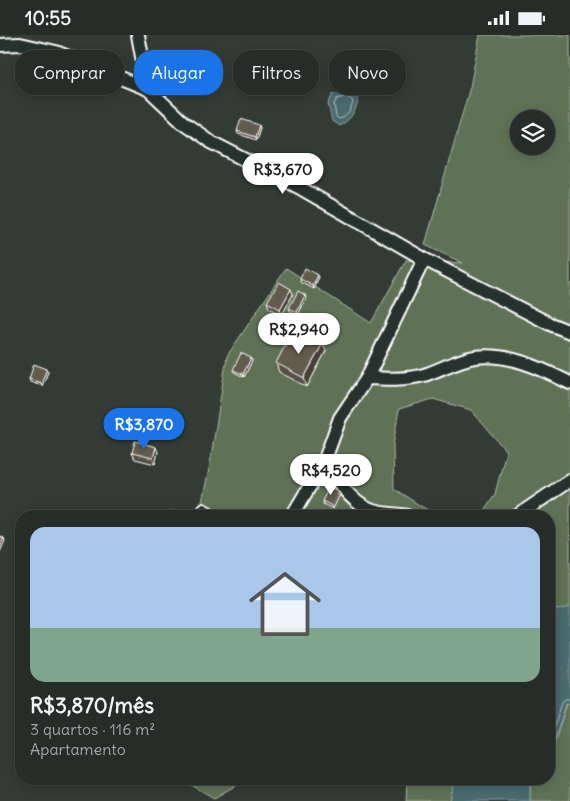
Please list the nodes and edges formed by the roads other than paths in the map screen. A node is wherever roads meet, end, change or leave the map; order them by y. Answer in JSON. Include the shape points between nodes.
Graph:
{"nodes":[{"id":1,"x":138,"y":35,"type":"edge"},
{"id":2,"x":0,"y":45,"type":"edge"},
{"id":3,"x":141,"y":50,"type":"edge"},
{"id":4,"x":134,"y":83,"type":"edge"},
{"id":5,"x":154,"y":95,"type":"edge"},
{"id":6,"x":424,"y":259,"type":"junction"},
{"id":7,"x":570,"y":332,"type":"edge"},
{"id":8,"x":367,"y":378,"type":"junction"},
{"id":9,"x":570,"y":383,"type":"edge"},
{"id":10,"x":324,"y":462,"type":"junction"},
{"id":11,"x":570,"y":480,"type":"edge"},
{"id":12,"x":296,"y":510,"type":"edge"},
{"id":13,"x":371,"y":510,"type":"edge"},
{"id":14,"x":525,"y":510,"type":"edge"}],
"edges":[{"from":1,"to":3,"type":"street"},
{"from":2,"to":4,"type":"street","via":[[20,44],[56,52]]},
{"from":5,"to":6,"type":"street","via":[[197,133]]},
{"from":6,"to":7,"type":"street"},
{"from":6,"to":8,"type":"street"},
{"from":8,"to":9,"type":"street","via":[[408,378],[473,357],[494,356],[536,367]]},
{"from":8,"to":10,"type":"street","via":[[340,417]]},
{"from":10,"to":12,"type":"street"},
{"from":10,"to":13,"type":"street","via":[[343,487],[362,506]]},
{"from":11,"to":14,"type":"street"}]}
